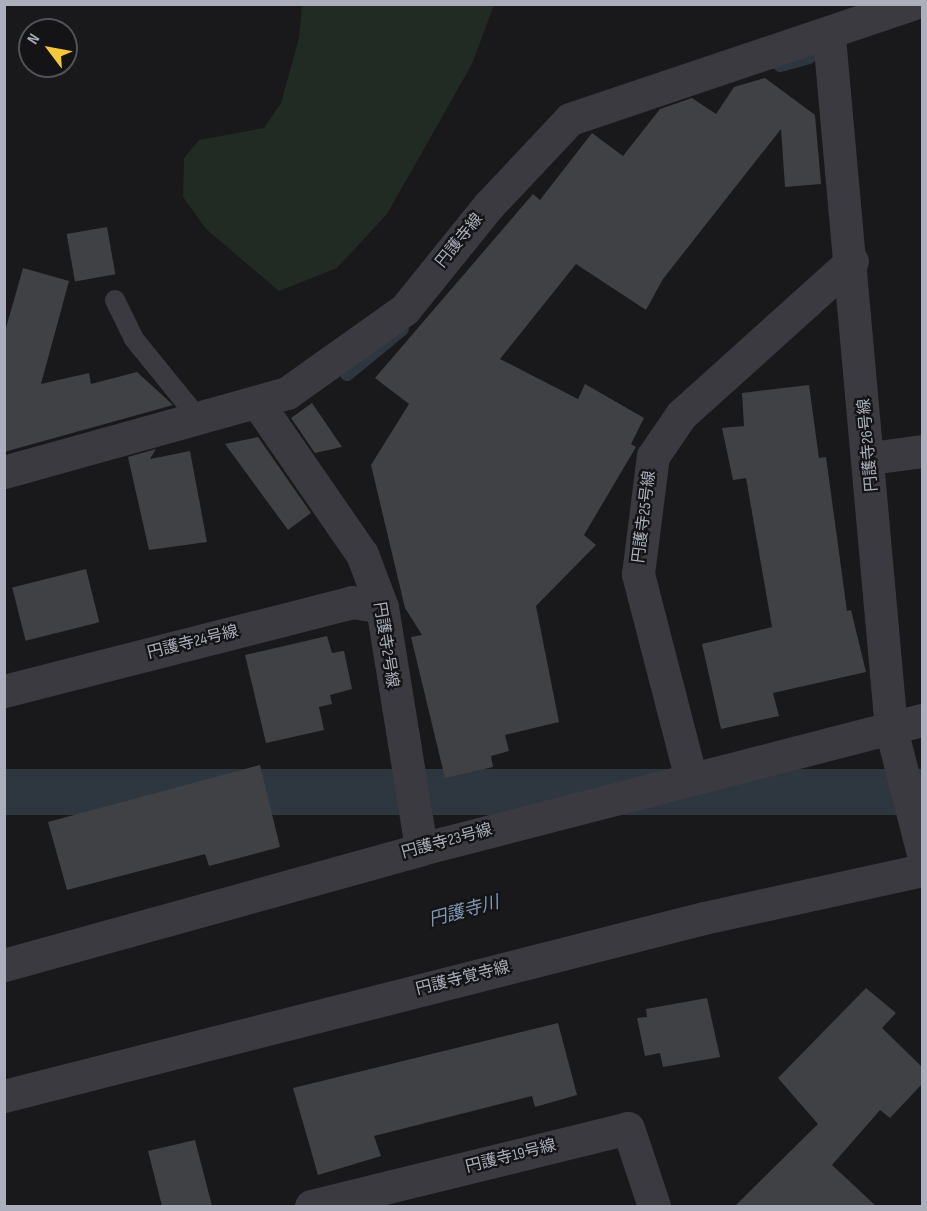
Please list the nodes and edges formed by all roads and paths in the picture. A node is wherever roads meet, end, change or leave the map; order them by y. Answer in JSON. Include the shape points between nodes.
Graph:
{"nodes":[{"id":1,"x":912,"y":4,"type":"edge"},
{"id":2,"x":828,"y":37,"type":"junction"},
{"id":3,"x":852,"y":261,"type":"junction"},
{"id":4,"x":115,"y":300,"type":"dead end"},
{"id":5,"x":257,"y":402,"type":"junction"},
{"id":6,"x":199,"y":419,"type":"junction"},
{"id":7,"x":922,"y":451,"type":"edge"},
{"id":8,"x":871,"y":458,"type":"junction"},
{"id":9,"x":4,"y":472,"type":"edge"},
{"id":10,"x":382,"y":607,"type":"junction"},
{"id":11,"x":4,"y":691,"type":"edge"},
{"id":12,"x":922,"y":720,"type":"edge"},
{"id":13,"x":891,"y":729,"type":"junction"},
{"id":14,"x":692,"y":780,"type":"junction"},
{"id":15,"x":920,"y":843,"type":"edge"},
{"id":16,"x":421,"y":849,"type":"junction"},
{"id":17,"x":922,"y":870,"type":"edge"},
{"id":18,"x":4,"y":965,"type":"edge"},
{"id":19,"x":4,"y":1096,"type":"edge"},
{"id":20,"x":311,"y":1206,"type":"edge"},
{"id":21,"x":654,"y":1206,"type":"edge"}],
"edges":[{"from":1,"to":2,"type":"street","name":"円護寺線"},
{"from":2,"to":3,"type":"street","name":"円護寺26号線"},
{"from":2,"to":5,"type":"street","name":"円護寺線","via":[[612,101],[570,119],[489,205],[405,309],[287,393]]},
{"from":3,"to":8,"type":"street","name":"円護寺26号線"},
{"from":3,"to":14,"type":"street","name":"円護寺25号線","via":[[681,415],[653,456],[638,574]]},
{"from":4,"to":6,"type":"lane","via":[[134,339]]},
{"from":5,"to":6,"type":"street","name":"円護寺線"},
{"from":5,"to":10,"type":"street","name":"円護寺2号線","via":[[362,554]]},
{"from":6,"to":9,"type":"street","name":"円護寺線"},
{"from":7,"to":8,"type":"street"},
{"from":8,"to":13,"type":"street","name":"円護寺26号線"},
{"from":10,"to":11,"type":"street","name":"円護寺24号線","via":[[352,602]]},
{"from":10,"to":16,"type":"street","name":"円護寺2号線"},
{"from":12,"to":13,"type":"street","name":"円護寺23号線"},
{"from":13,"to":14,"type":"street","name":"円護寺23号線"},
{"from":13,"to":15,"type":"street","name":"円護寺26号線"},
{"from":14,"to":16,"type":"street","name":"円護寺23号線"},
{"from":16,"to":18,"type":"street","name":"円護寺23号線"},
{"from":17,"to":19,"type":"street","name":"円護寺覚寺線","via":[[704,918]]},
{"from":20,"to":21,"type":"street","name":"円護寺19号線","via":[[628,1128]]}]}
